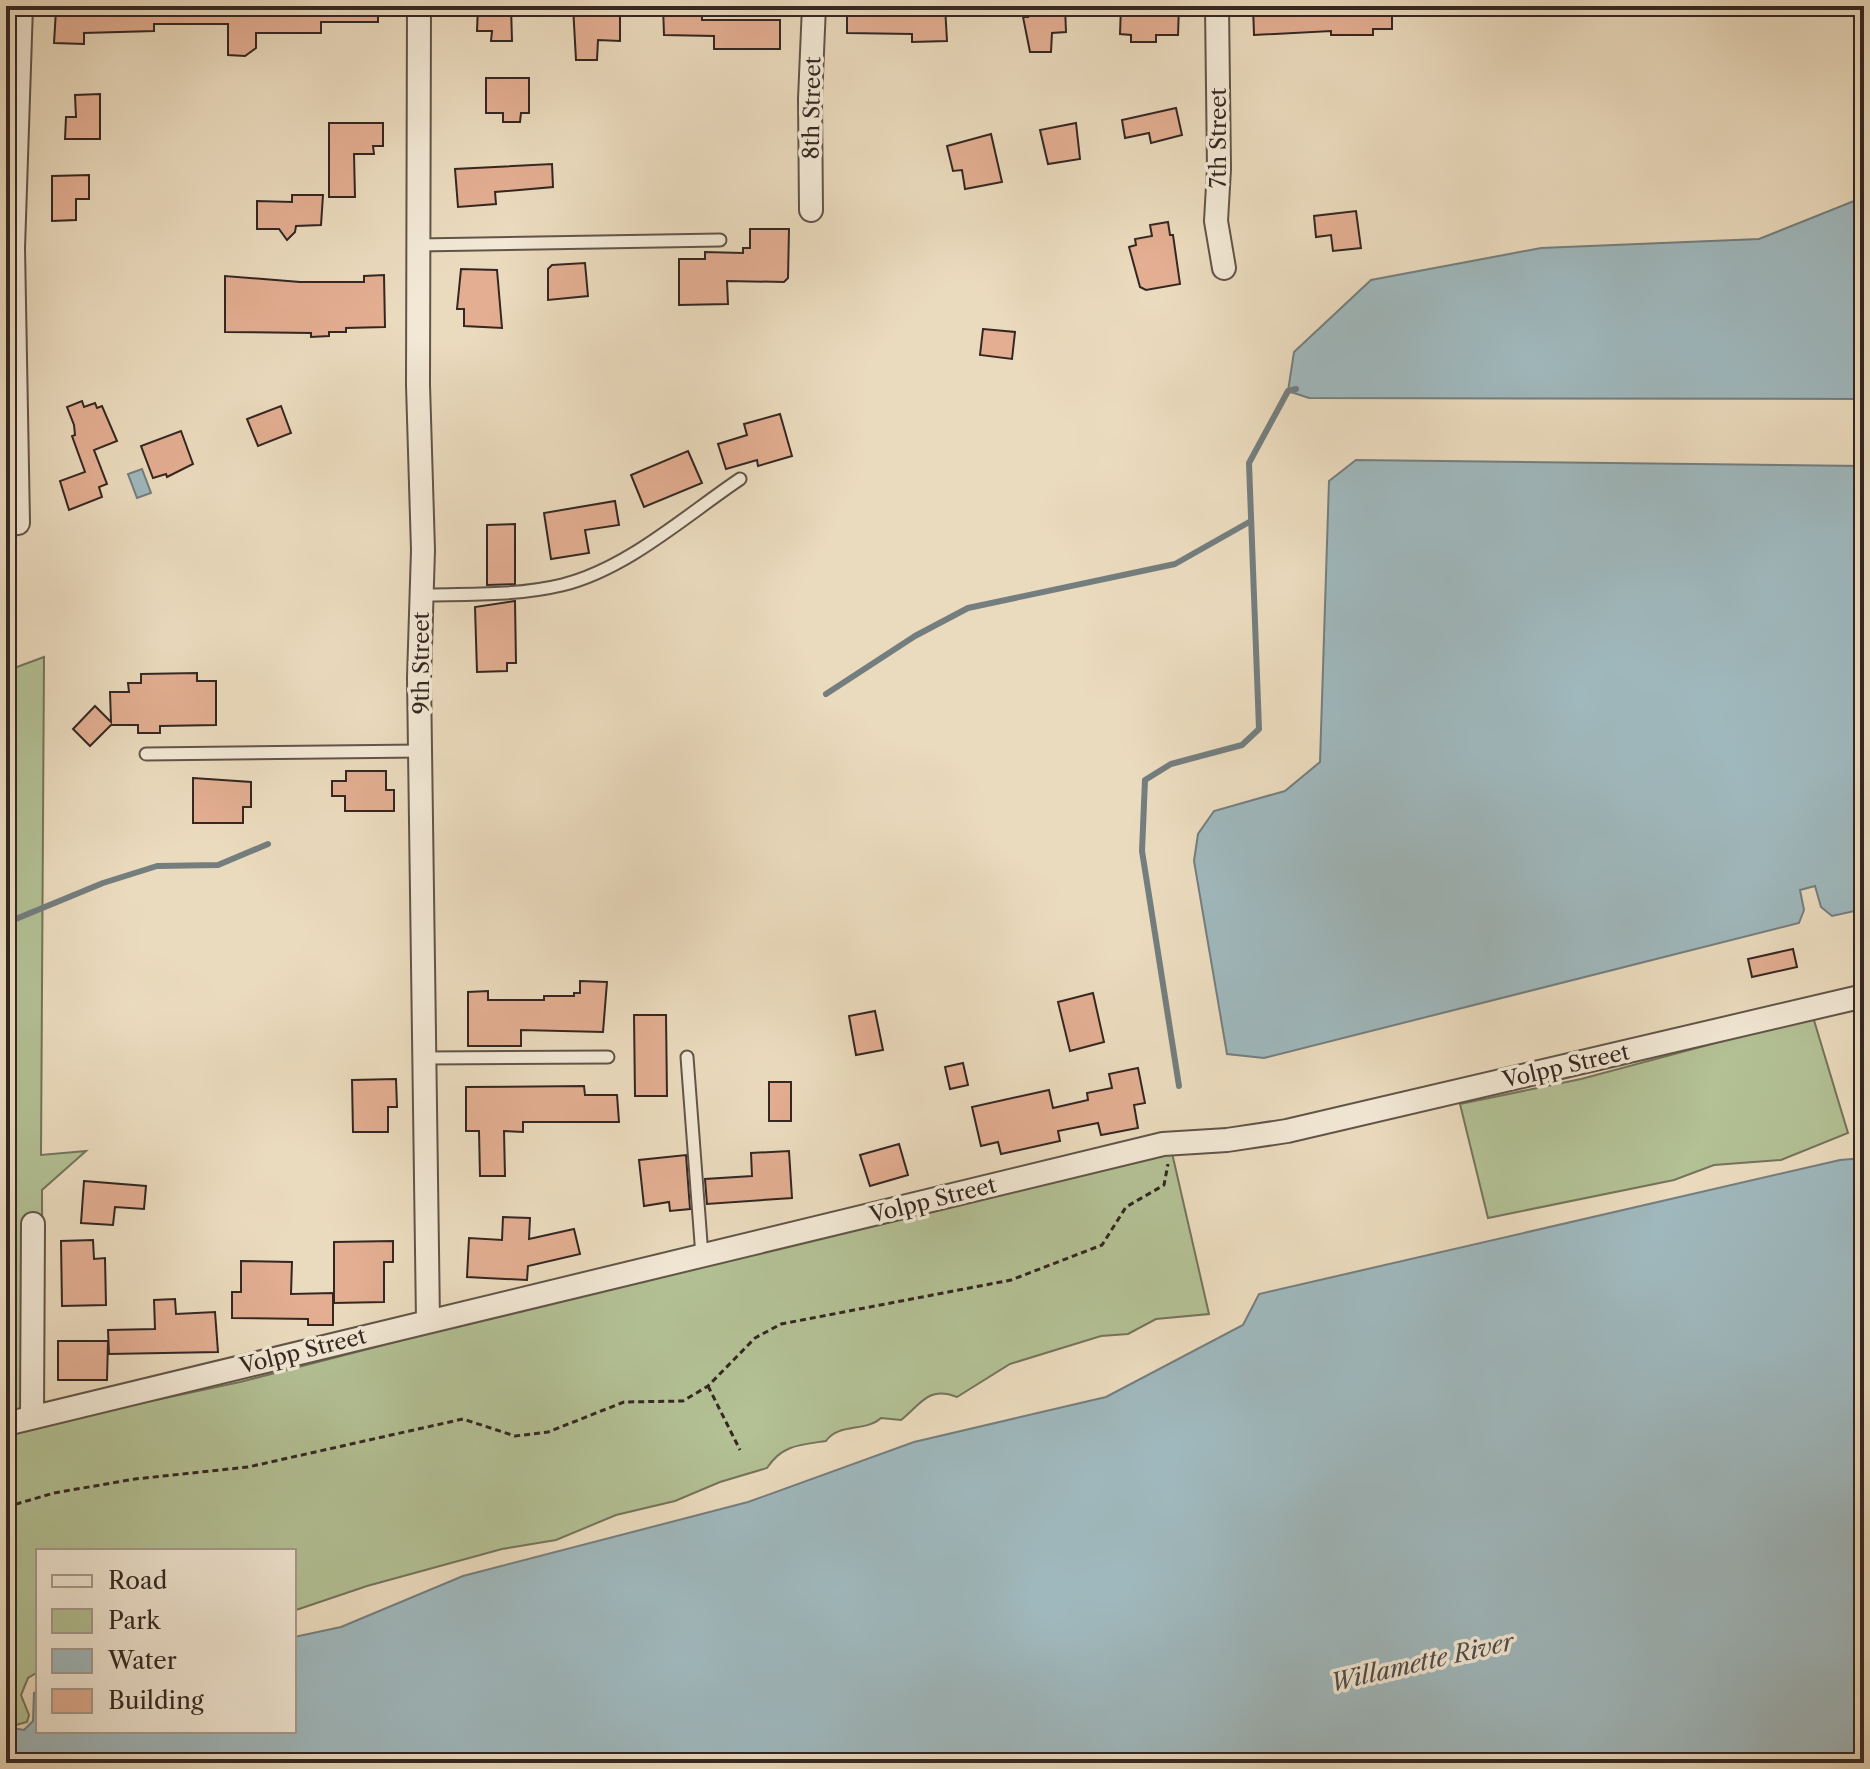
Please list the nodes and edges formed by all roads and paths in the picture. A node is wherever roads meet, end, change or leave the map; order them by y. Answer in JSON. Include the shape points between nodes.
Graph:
{"nodes":[{"id":1,"x":21,"y":6,"type":"edge"},
{"id":2,"x":419,"y":6,"type":"edge"},
{"id":3,"x":814,"y":6,"type":"edge"},
{"id":4,"x":1217,"y":6,"type":"edge"},
{"id":5,"x":811,"y":210,"type":"dead end"},
{"id":6,"x":720,"y":240,"type":"dead end"},
{"id":7,"x":418,"y":245,"type":"junction"},
{"id":8,"x":1224,"y":268,"type":"dead end"},
{"id":9,"x":740,"y":479,"type":"dead end"},
{"id":10,"x":12,"y":524,"type":"edge"},
{"id":11,"x":422,"y":595,"type":"junction"},
{"id":12,"x":421,"y":751,"type":"junction"},
{"id":13,"x":146,"y":754,"type":"dead end"},
{"id":14,"x":1864,"y":996,"type":"edge"},
{"id":15,"x":608,"y":1057,"type":"dead end"},
{"id":16,"x":687,"y":1057,"type":"dead end"},
{"id":17,"x":424,"y":1058,"type":"junction"},
{"id":18,"x":1163,"y":1144,"type":"junction"},
{"id":19,"x":33,"y":1224,"type":"dead end"},
{"id":20,"x":702,"y":1257,"type":"junction"},
{"id":21,"x":428,"y":1321,"type":"junction"},
{"id":22,"x":708,"y":1386,"type":"junction"},
{"id":23,"x":32,"y":1417,"type":"junction"},
{"id":24,"x":6,"y":1424,"type":"edge"},
{"id":25,"x":740,"y":1450,"type":"dead end"},
{"id":26,"x":6,"y":1507,"type":"edge"}],
"edges":[{"from":1,"to":10,"type":"street","via":[[13,248],[15,452],[21,501]]},
{"from":2,"to":7,"type":"street","name":"9th Street"},
{"from":3,"to":5,"type":"street","name":"8th Street"},
{"from":4,"to":8,"type":"street","name":"7th Street","via":[[1216,221]]},
{"from":6,"to":7,"type":"lane"},
{"from":7,"to":11,"type":"street","name":"9th Street"},
{"from":9,"to":11,"type":"lane","via":[[603,570],[563,585]]},
{"from":11,"to":12,"type":"street","name":"9th Street"},
{"from":12,"to":13,"type":"lane"},
{"from":12,"to":17,"type":"street","name":"9th Street"},
{"from":14,"to":18,"type":"street","name":"Volpp Street","via":[[1287,1131]]},
{"from":15,"to":17,"type":"lane"},
{"from":16,"to":20,"type":"lane"},
{"from":17,"to":21,"type":"street","name":"9th Street"},
{"from":18,"to":20,"type":"street","name":"Volpp Street"},
{"from":18,"to":22,"type":"path","via":[[1168,1164],[1164,1185],[1126,1207],[1102,1245],[1011,1280],[781,1324],[755,1338]]},
{"from":19,"to":23,"type":"street"},
{"from":20,"to":21,"type":"street","name":"Volpp Street"},
{"from":21,"to":23,"type":"street","name":"Volpp Street"},
{"from":22,"to":25,"type":"path"},
{"from":22,"to":26,"type":"path","via":[[683,1401],[624,1402],[548,1432],[515,1436],[463,1419],[248,1467],[135,1479]]},
{"from":23,"to":24,"type":"street","name":"Volpp Street"}]}
